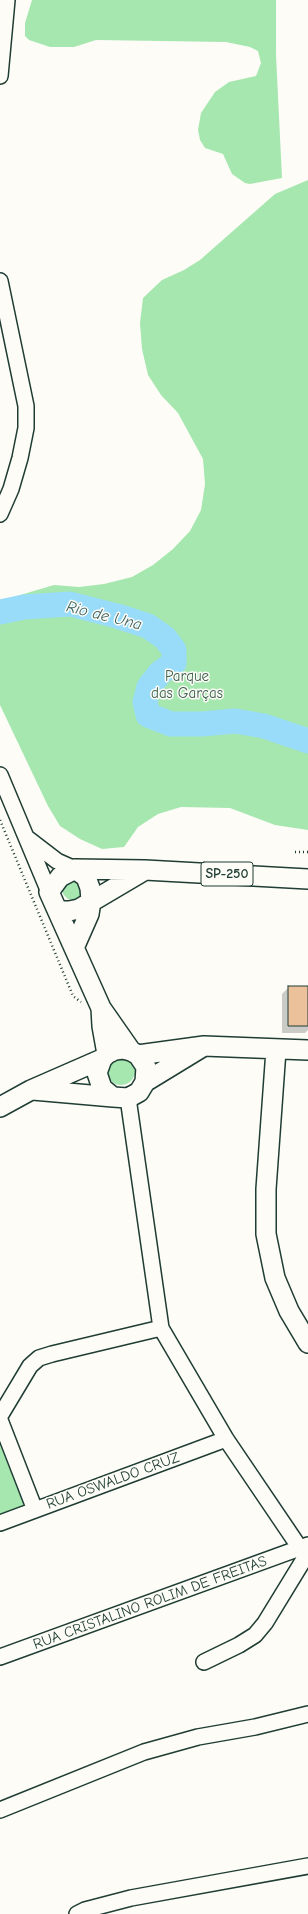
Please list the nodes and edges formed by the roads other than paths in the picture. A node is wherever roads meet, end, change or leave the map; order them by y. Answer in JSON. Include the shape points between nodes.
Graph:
{"nodes":[{"id":1,"x":7,"y":0,"type":"edge"},
{"id":2,"x":0,"y":76,"type":"edge"},
{"id":3,"x":0,"y":281,"type":"edge"},
{"id":4,"x":0,"y":514,"type":"edge"},
{"id":5,"x":0,"y":775,"type":"edge"},
{"id":6,"x":25,"y":836,"type":"junction"},
{"id":7,"x":75,"y":869,"type":"junction"},
{"id":8,"x":145,"y":870,"type":"junction"},
{"id":9,"x":308,"y":879,"type":"edge"},
{"id":10,"x":49,"y":892,"type":"junction"},
{"id":11,"x":91,"y":901,"type":"junction"},
{"id":12,"x":58,"y":911,"type":"junction"},
{"id":13,"x":74,"y":948,"type":"junction"},
{"id":14,"x":101,"y":1008,"type":"junction"},
{"id":15,"x":204,"y":1046,"type":"junction"},
{"id":16,"x":276,"y":1050,"type":"junction"},
{"id":17,"x":308,"y":1050,"type":"edge"},
{"id":18,"x":134,"y":1053,"type":"junction"},
{"id":19,"x":105,"y":1056,"type":"junction"},
{"id":20,"x":145,"y":1082,"type":"junction"},
{"id":21,"x":31,"y":1090,"type":"junction"},
{"id":22,"x":121,"y":1098,"type":"junction"},
{"id":23,"x":0,"y":1107,"type":"edge"},
{"id":24,"x":161,"y":1328,"type":"junction"},
{"id":25,"x":308,"y":1343,"type":"edge"},
{"id":26,"x":0,"y":1416,"type":"edge"},
{"id":27,"x":0,"y":1420,"type":"edge"},
{"id":28,"x":226,"y":1439,"type":"junction"},
{"id":29,"x":35,"y":1510,"type":"junction"},
{"id":30,"x":0,"y":1522,"type":"edge"},
{"id":31,"x":306,"y":1552,"type":"edge"},
{"id":32,"x":0,"y":1657,"type":"edge"},
{"id":33,"x":204,"y":1662,"type":"dead end"},
{"id":34,"x":308,"y":1714,"type":"edge"},
{"id":35,"x":0,"y":1810,"type":"edge"},
{"id":36,"x":308,"y":1866,"type":"edge"},
{"id":37,"x":77,"y":1914,"type":"edge"}],
"edges":[{"from":1,"to":2,"type":"street"},
{"from":3,"to":4,"type":"street","via":[[26,406],[26,428],[11,489]]},
{"from":5,"to":6,"type":"street"},
{"from":6,"to":7,"type":"street","via":[[57,861]]},
{"from":6,"to":10,"type":"street"},
{"from":7,"to":8,"type":"main road","number":"SP-250"},
{"from":7,"to":10,"type":"main road","via":[[60,877]]},
{"from":7,"to":11,"type":"main road","via":[[86,878]]},
{"from":8,"to":9,"type":"main road","number":"SP-250"},
{"from":8,"to":11,"type":"main road"},
{"from":10,"to":12,"type":"main road"},
{"from":11,"to":12,"type":"main road","via":[[78,909]]},
{"from":11,"to":13,"type":"main road","via":[[89,914]]},
{"from":12,"to":13,"type":"main road"},
{"from":13,"to":14,"type":"main road"},
{"from":14,"to":18,"type":"main road"},
{"from":14,"to":19,"type":"main road"},
{"from":15,"to":16,"type":"main road"},
{"from":15,"to":18,"type":"main road"},
{"from":15,"to":20,"type":"main road"},
{"from":16,"to":17,"type":"main road"},
{"from":16,"to":25,"type":"main road","via":[[266,1189],[266,1234],[275,1278],[289,1311]]},
{"from":18,"to":19,"type":"main road","via":[[123,1049]]},
{"from":18,"to":20,"type":"main road","via":[[146,1067]]},
{"from":19,"to":21,"type":"main road"},
{"from":19,"to":22,"type":"main road","via":[[97,1073],[102,1088]]},
{"from":20,"to":22,"type":"main road","via":[[139,1092]]},
{"from":21,"to":22,"type":"main road"},
{"from":21,"to":23,"type":"main road"},
{"from":22,"to":24,"type":"street"},
{"from":24,"to":26,"type":"street","via":[[39,1358],[30,1366]]},
{"from":24,"to":28,"type":"street"},
{"from":27,"to":29,"type":"street"},
{"from":28,"to":29,"type":"street","name":"RUA OSWALDO CRUZ"},
{"from":28,"to":31,"type":"street"},
{"from":29,"to":30,"type":"street","name":"RUA OSWALDO CRUZ"},
{"from":31,"to":32,"type":"street","name":"RUA CRISTALINO ROLIM DE FREITAS"},
{"from":31,"to":33,"type":"street","via":[[266,1623],[255,1635]]},
{"from":34,"to":35,"type":"street","via":[[255,1728],[198,1737],[144,1752]]},
{"from":36,"to":37,"type":"street","via":[[131,1898]]}]}
